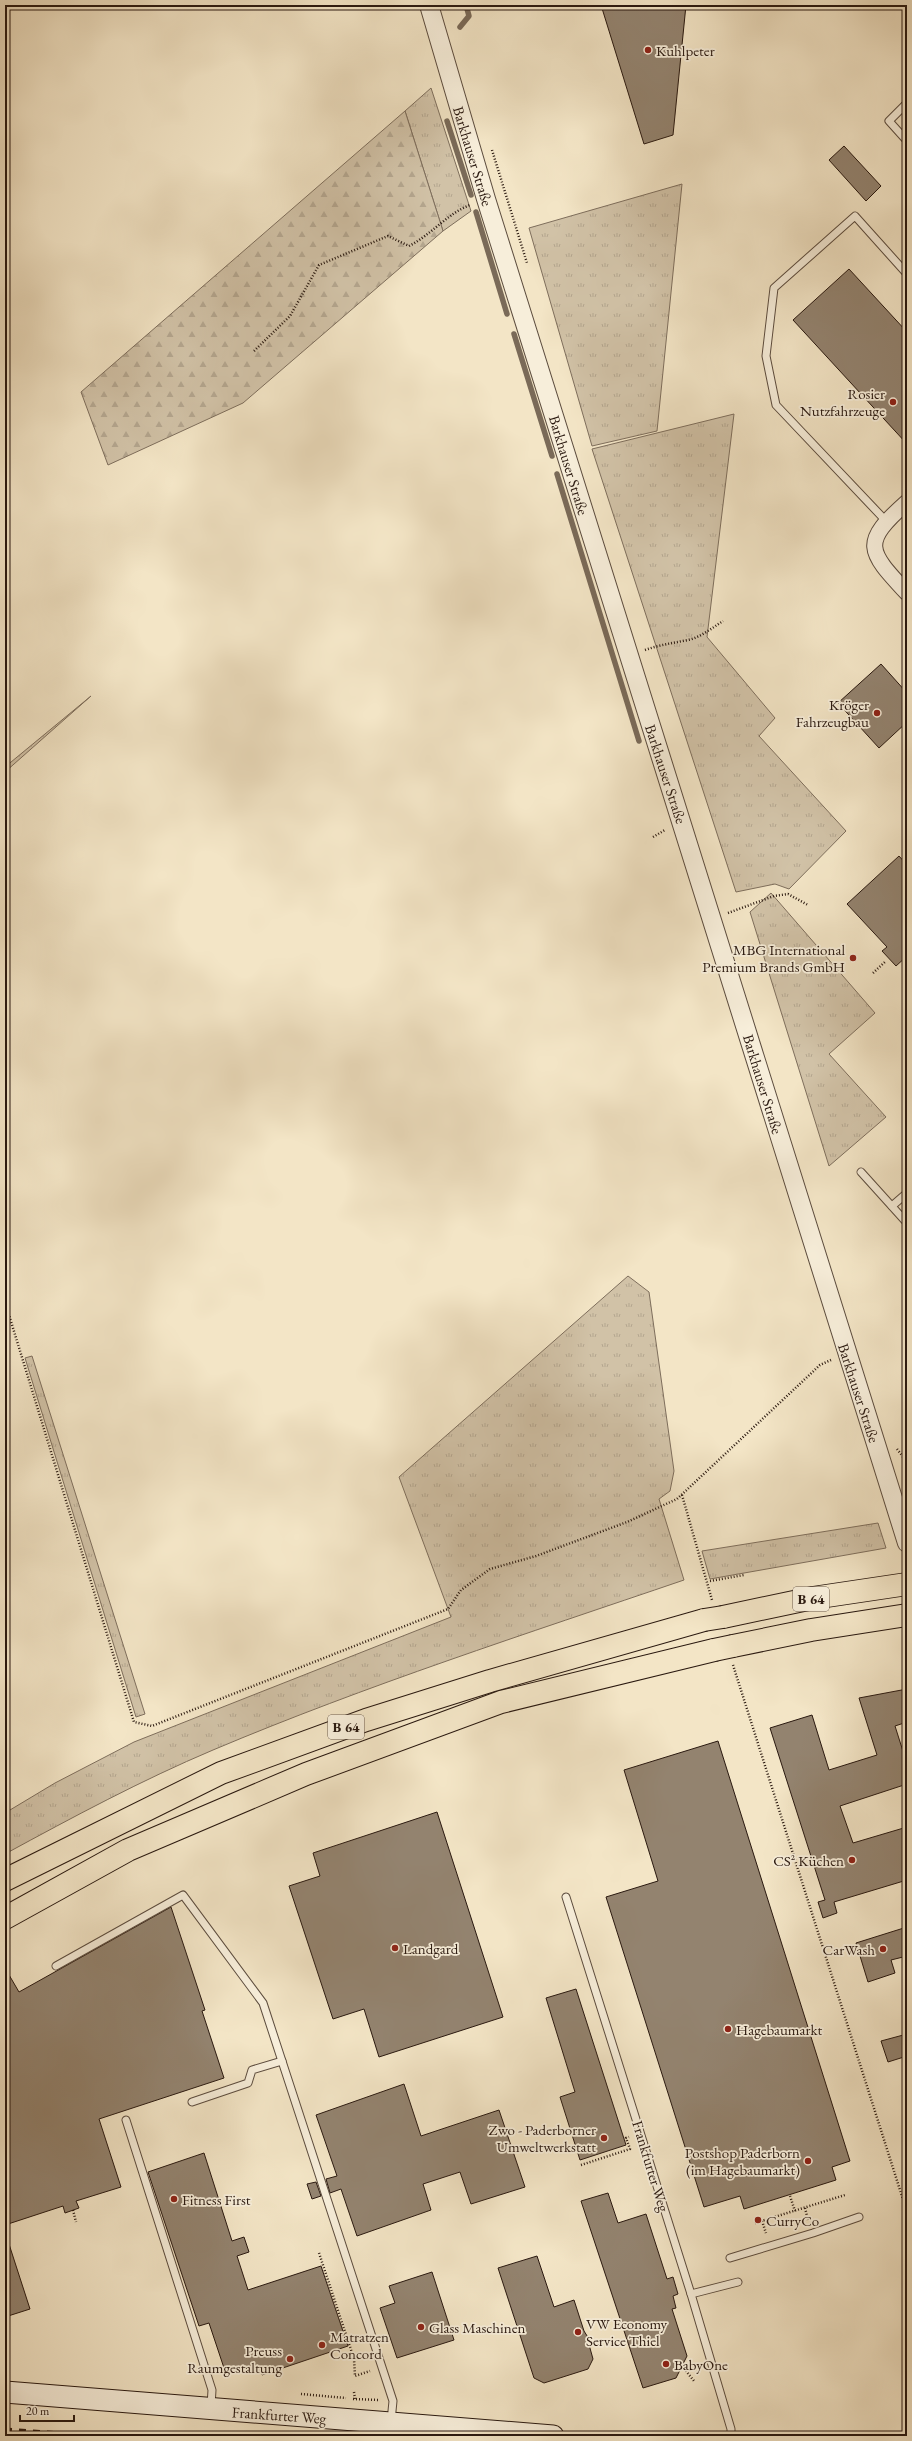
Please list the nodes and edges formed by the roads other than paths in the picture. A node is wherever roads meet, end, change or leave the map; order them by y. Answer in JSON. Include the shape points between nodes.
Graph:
{"nodes":[{"id":1,"x":429,"y":5,"type":"edge"},
{"id":2,"x":907,"y":104,"type":"edge"},
{"id":3,"x":907,"y":141,"type":"edge"},
{"id":4,"x":907,"y":274,"type":"edge"},
{"id":5,"x":907,"y":502,"type":"edge"},
{"id":6,"x":886,"y":521,"type":"junction"},
{"id":7,"x":907,"y":593,"type":"edge"},
{"id":8,"x":861,"y":1172,"type":"dead end"},
{"id":9,"x":907,"y":1193,"type":"edge"},
{"id":10,"x":892,"y":1206,"type":"junction"},
{"id":11,"x":907,"y":1223,"type":"edge"},
{"id":12,"x":907,"y":1543,"type":"edge"},
{"id":13,"x":903,"y":1584,"type":"edge"},
{"id":14,"x":907,"y":1615,"type":"edge"},
{"id":15,"x":5,"y":1880,"type":"edge"},
{"id":16,"x":566,"y":1897,"type":"dead end"},
{"id":17,"x":5,"y":1918,"type":"edge"},
{"id":18,"x":56,"y":1966,"type":"dead end"},
{"id":19,"x":282,"y":2061,"type":"junction"},
{"id":20,"x":192,"y":2102,"type":"dead end"},
{"id":21,"x":126,"y":2120,"type":"dead end"},
{"id":22,"x":859,"y":2217,"type":"dead end"},
{"id":23,"x":730,"y":2258,"type":"dead end"},
{"id":24,"x":738,"y":2282,"type":"dead end"},
{"id":25,"x":691,"y":2294,"type":"junction"},
{"id":26,"x":5,"y":2392,"type":"edge"},
{"id":27,"x":211,"y":2410,"type":"junction"},
{"id":28,"x":391,"y":2421,"type":"junction"},
{"id":29,"x":494,"y":2433,"type":"edge"},
{"id":30,"x":553,"y":2436,"type":"edge"},
{"id":31,"x":731,"y":2436,"type":"edge"}],
"edges":[{"from":1,"to":12,"type":"street","name":"Barkhauser Straße","via":[[486,199]]},
{"from":2,"to":3,"type":"lane","via":[[889,120]]},
{"from":4,"to":6,"type":"lane","via":[[855,216],[774,288],[766,356],[776,405]]},
{"from":5,"to":6,"type":"street"},
{"from":6,"to":7,"type":"street","via":[[874,543],[877,558]]},
{"from":8,"to":10,"type":"lane"},
{"from":9,"to":10,"type":"lane"},
{"from":10,"to":11,"type":"lane"},
{"from":13,"to":15,"type":"highway","number":"B 64","via":[[813,1598],[714,1618],[490,1681],[366,1720],[221,1773]]},
{"from":14,"to":17,"type":"highway","number":"B 64","via":[[811,1630],[723,1648],[501,1702],[306,1774],[128,1850]]},
{"from":16,"to":25,"type":"lane","name":"Frankfurter Weg"},
{"from":18,"to":19,"type":"lane","via":[[183,1895],[263,2003]]},
{"from":19,"to":20,"type":"lane","via":[[252,2070],[248,2083]]},
{"from":19,"to":28,"type":"lane","via":[[393,2401]]},
{"from":21,"to":27,"type":"lane","via":[[212,2390]]},
{"from":22,"to":23,"type":"lane","via":[[813,2234]]},
{"from":24,"to":25,"type":"lane"},
{"from":25,"to":31,"type":"lane","name":"Frankfurter Weg"},
{"from":26,"to":27,"type":"main road","name":"Frankfurter Weg"},
{"from":27,"to":28,"type":"main road","name":"Frankfurter Weg"},
{"from":28,"to":29,"type":"main road","name":"Frankfurter Weg"},
{"from":29,"to":30,"type":"main road","name":"Frankfurter Weg"}]}
